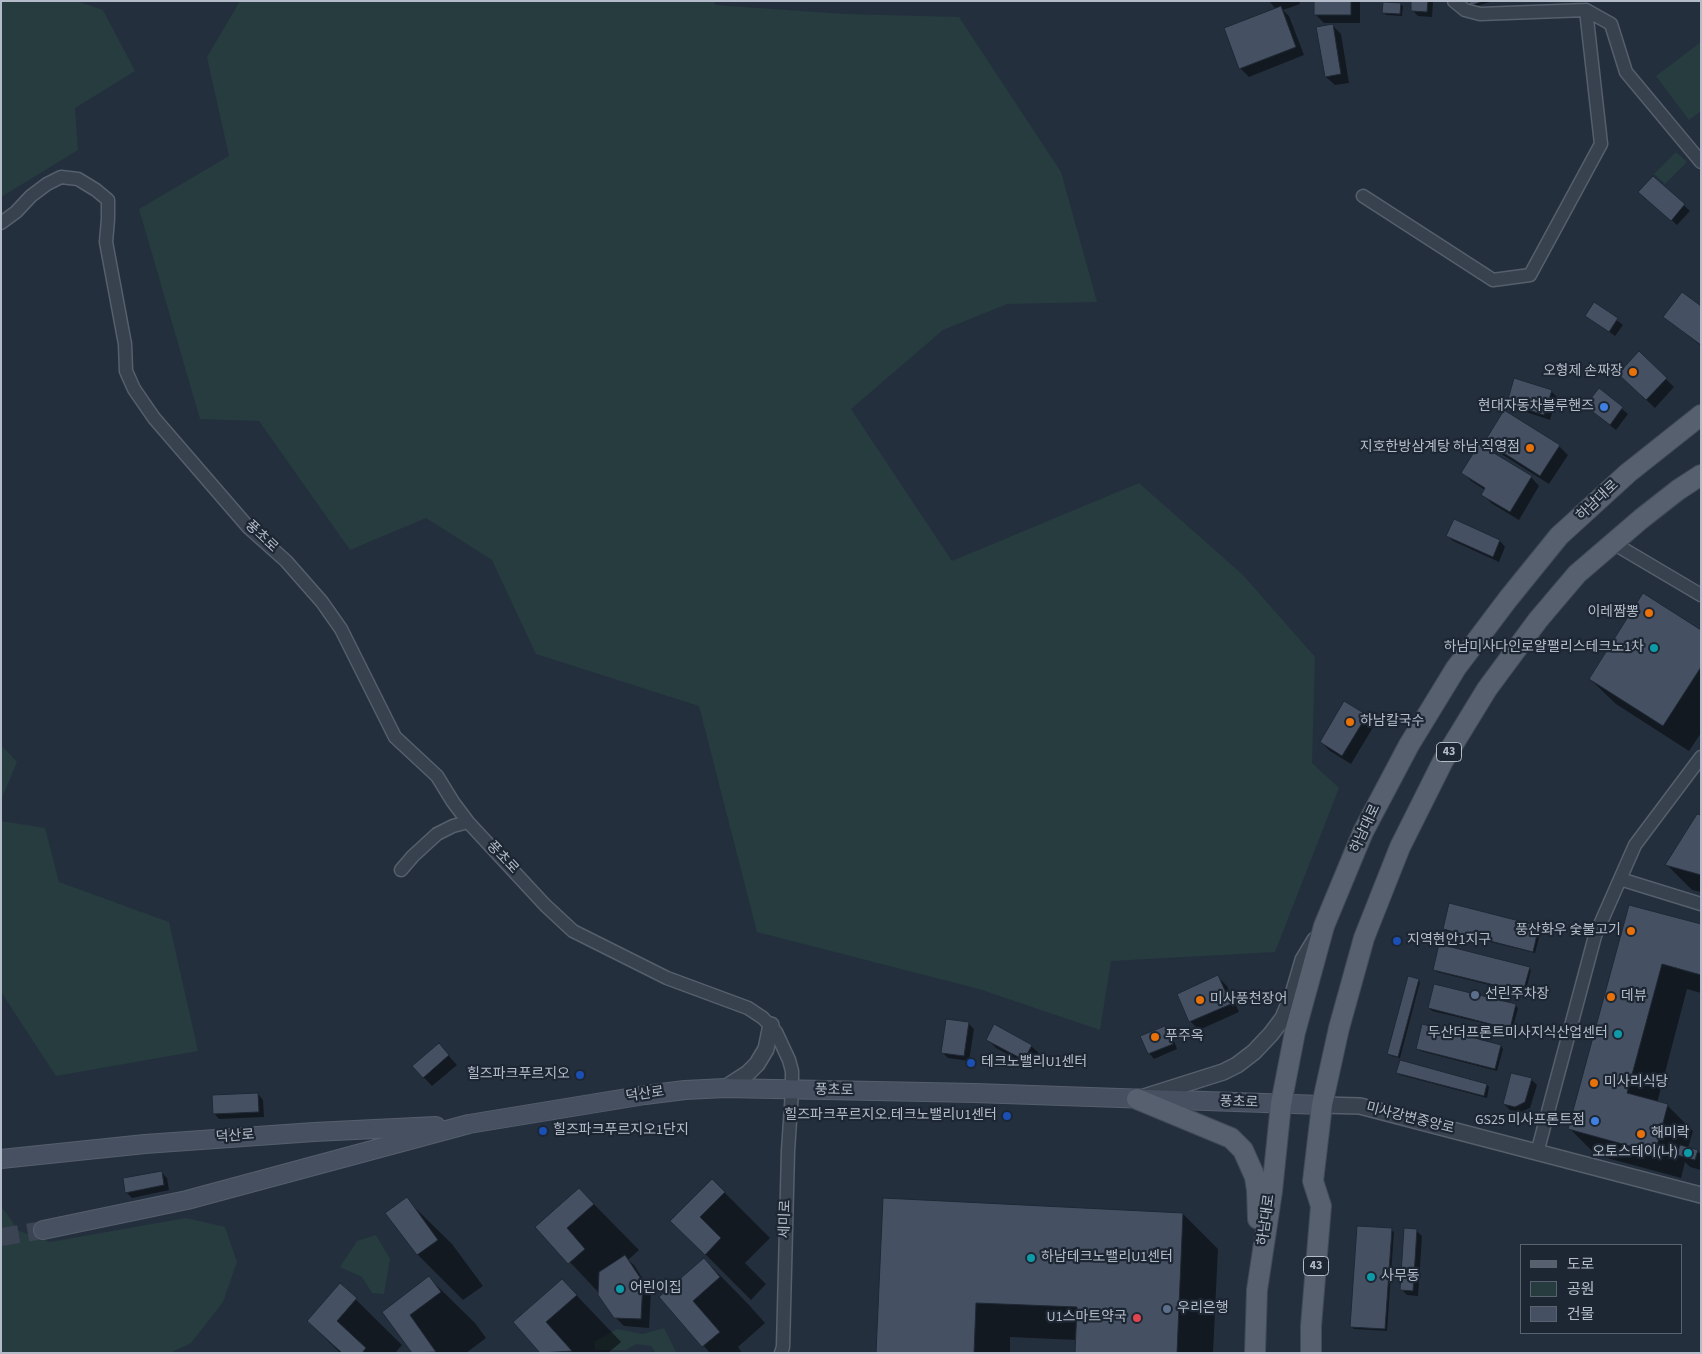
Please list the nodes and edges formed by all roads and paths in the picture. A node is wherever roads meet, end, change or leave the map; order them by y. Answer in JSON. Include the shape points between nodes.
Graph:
{"nodes":[{"id":1,"x":1454,"y":1,"type":"edge"},
{"id":2,"x":1586,"y":10,"type":"junction"},
{"id":3,"x":1701,"y":162,"type":"edge"},
{"id":4,"x":1363,"y":196,"type":"dead end"},
{"id":5,"x":1,"y":223,"type":"edge"},
{"id":6,"x":1701,"y":415,"type":"edge"},
{"id":7,"x":1701,"y":475,"type":"edge"},
{"id":8,"x":1613,"y":543,"type":"junction"},
{"id":9,"x":1701,"y":595,"type":"edge"},
{"id":10,"x":1701,"y":757,"type":"edge"},
{"id":11,"x":468,"y":822,"type":"junction"},
{"id":12,"x":400,"y":870,"type":"dead end"},
{"id":13,"x":1620,"y":879,"type":"junction"},
{"id":14,"x":1701,"y":904,"type":"edge"},
{"id":15,"x":1324,"y":926,"type":"junction"},
{"id":16,"x":770,"y":1025,"type":"junction"},
{"id":17,"x":725,"y":1088,"type":"junction"},
{"id":18,"x":792,"y":1091,"type":"junction"},
{"id":19,"x":1137,"y":1099,"type":"junction"},
{"id":20,"x":1281,"y":1104,"type":"junction"},
{"id":21,"x":1322,"y":1105,"type":"junction"},
{"id":22,"x":469,"y":1124,"type":"junction"},
{"id":23,"x":1537,"y":1153,"type":"junction"},
{"id":24,"x":1,"y":1159,"type":"edge"},
{"id":25,"x":1701,"y":1195,"type":"edge"},
{"id":26,"x":43,"y":1230,"type":"tunnel mouth"},
{"id":27,"x":1257,"y":1290,"type":"junction"},
{"id":28,"x":783,"y":1351,"type":"edge"},
{"id":29,"x":1255,"y":1353,"type":"edge"},
{"id":30,"x":1312,"y":1353,"type":"edge"}],
"edges":[{"from":1,"to":2,"type":"street","via":[[1465,10],[1480,14]]},
{"from":2,"to":3,"type":"street","via":[[1611,24],[1626,72]]},
{"from":2,"to":4,"type":"street","via":[[1601,144],[1530,275],[1493,280]]},
{"from":5,"to":11,"type":"street","name":"풍초로","via":[[31,196],[61,177],[78,179],[108,200],[106,242],[126,344],[126,371],[134,389],[154,418],[249,528],[286,560],[322,602],[341,629],[395,737],[437,776]]},
{"from":6,"to":15,"type":"main road","name":"하남대로","via":[[1628,473],[1559,536],[1456,668],[1409,745],[1363,832]]},
{"from":7,"to":8,"type":"main road","number":"43"},
{"from":8,"to":9,"type":"street"},
{"from":8,"to":21,"type":"main road","number":"43","via":[[1577,574],[1538,620],[1487,689],[1444,761],[1400,847],[1364,938]]},
{"from":10,"to":13,"type":"street","via":[[1635,845]]},
{"from":11,"to":12,"type":"street","via":[[437,834]]},
{"from":11,"to":16,"type":"street","name":"풍초로","via":[[573,931],[667,978],[748,1008]]},
{"from":13,"to":14,"type":"street"},
{"from":13,"to":23,"type":"street","via":[[1595,936]]},
{"from":15,"to":19,"type":"street","via":[[1303,960],[1282,1018],[1254,1052],[1223,1072]]},
{"from":15,"to":20,"type":"main road","name":"하남대로","via":[[1295,1032]]},
{"from":16,"to":17,"type":"street","via":[[766,1049],[757,1064],[748,1074]]},
{"from":16,"to":18,"type":"street","name":"풍초로","via":[[789,1060]]},
{"from":17,"to":18,"type":"main road","name":"덕산로"},
{"from":17,"to":22,"type":"main road","name":"덕산로","via":[[645,1095]]},
{"from":18,"to":19,"type":"main road","name":"풍초로"},
{"from":18,"to":28,"type":"street","name":"세미로"},
{"from":19,"to":20,"type":"main road","name":"풍초로"},
{"from":19,"to":27,"type":"main road","via":[[1231,1138],[1243,1150],[1257,1190]]},
{"from":20,"to":21,"type":"main road","name":"풍초로"},
{"from":20,"to":27,"type":"main road","name":"하남대로"},
{"from":21,"to":23,"type":"street","name":"미사강변중앙로","via":[[1360,1106]]},
{"from":21,"to":30,"type":"main road","number":"43","via":[[1313,1181],[1320,1206]]},
{"from":22,"to":24,"type":"main road","name":"덕산로","via":[[172,1142]]},
{"from":22,"to":26,"type":"main road","name":"덕산로","via":[[187,1200]]},
{"from":23,"to":25,"type":"street","name":"미사강변중앙로"},
{"from":27,"to":29,"type":"main road","name":"하남대로"}]}
